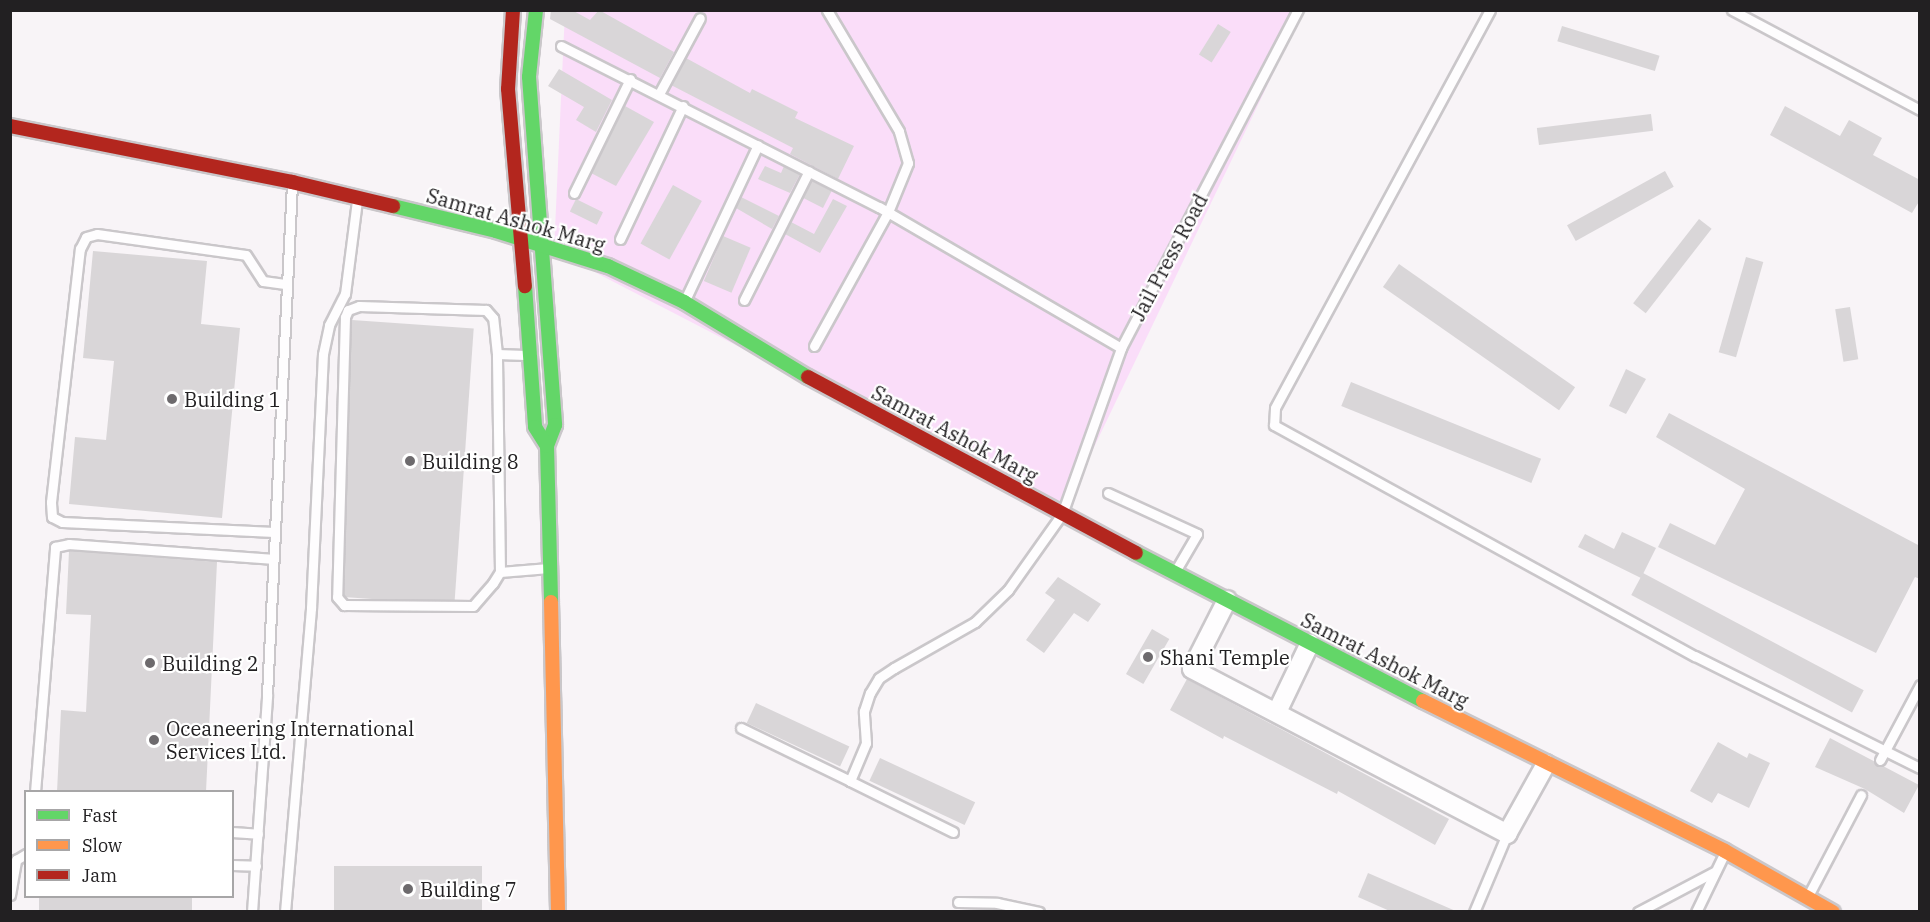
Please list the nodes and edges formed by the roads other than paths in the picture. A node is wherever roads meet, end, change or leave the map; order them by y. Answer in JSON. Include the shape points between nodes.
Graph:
{"nodes":[{"id":1,"x":513,"y":10,"type":"edge"},
{"id":2,"x":536,"y":10,"type":"edge"},
{"id":3,"x":827,"y":10,"type":"edge"},
{"id":4,"x":1490,"y":10,"type":"edge"},
{"id":5,"x":1732,"y":10,"type":"edge"},
{"id":6,"x":1294,"y":12,"type":"edge"},
{"id":7,"x":700,"y":18,"type":"dead end"},
{"id":8,"x":561,"y":46,"type":"dead end"},
{"id":9,"x":630,"y":79,"type":"junction"},
{"id":10,"x":659,"y":94,"type":"junction"},
{"id":11,"x":683,"y":106,"type":"junction"},
{"id":12,"x":1920,"y":110,"type":"edge"},
{"id":13,"x":10,"y":126,"type":"edge"},
{"id":14,"x":758,"y":145,"type":"junction"},
{"id":15,"x":810,"y":171,"type":"junction"},
{"id":16,"x":292,"y":182,"type":"junction"},
{"id":17,"x":574,"y":193,"type":"dead end"},
{"id":18,"x":357,"y":198,"type":"junction"},
{"id":19,"x":888,"y":212,"type":"junction"},
{"id":20,"x":620,"y":239,"type":"dead end"},
{"id":21,"x":523,"y":241,"type":"junction"},
{"id":22,"x":543,"y":246,"type":"junction"},
{"id":23,"x":285,"y":284,"type":"junction"},
{"id":24,"x":744,"y":300,"type":"dead end"},
{"id":25,"x":684,"y":302,"type":"junction"},
{"id":26,"x":814,"y":346,"type":"dead end"},
{"id":27,"x":1121,"y":348,"type":"junction"},
{"id":28,"x":497,"y":354,"type":"junction"},
{"id":29,"x":532,"y":355,"type":"junction"},
{"id":30,"x":547,"y":446,"type":"junction"},
{"id":31,"x":1108,"y":493,"type":"dead end"},
{"id":32,"x":1062,"y":514,"type":"junction"},
{"id":33,"x":274,"y":532,"type":"junction"},
{"id":34,"x":273,"y":559,"type":"junction"},
{"id":35,"x":552,"y":568,"type":"junction"},
{"id":36,"x":500,"y":572,"type":"junction"},
{"id":37,"x":1175,"y":573,"type":"junction"},
{"id":38,"x":1227,"y":600,"type":"junction"},
{"id":39,"x":1310,"y":643,"type":"junction"},
{"id":40,"x":1920,"y":685,"type":"edge"},
{"id":41,"x":1277,"y":712,"type":"junction"},
{"id":42,"x":741,"y":728,"type":"dead end"},
{"id":43,"x":1885,"y":749,"type":"junction"},
{"id":44,"x":1880,"y":759,"type":"dead end"},
{"id":45,"x":1546,"y":764,"type":"junction"},
{"id":46,"x":1920,"y":768,"type":"edge"},
{"id":47,"x":850,"y":781,"type":"junction"},
{"id":48,"x":35,"y":790,"type":"edge"},
{"id":49,"x":1861,"y":795,"type":"dead end"},
{"id":50,"x":234,"y":832,"type":"edge"},
{"id":51,"x":953,"y":832,"type":"dead end"},
{"id":52,"x":258,"y":834,"type":"junction"},
{"id":53,"x":1507,"y":834,"type":"junction"},
{"id":54,"x":1725,"y":852,"type":"junction"},
{"id":55,"x":24,"y":855,"type":"edge"},
{"id":56,"x":234,"y":865,"type":"edge"},
{"id":57,"x":256,"y":866,"type":"junction"},
{"id":58,"x":1714,"y":872,"type":"junction"},
{"id":59,"x":10,"y":895,"type":"edge"},
{"id":60,"x":1807,"y":898,"type":"junction"},
{"id":61,"x":958,"y":902,"type":"dead end"},
{"id":62,"x":252,"y":912,"type":"edge"},
{"id":63,"x":285,"y":912,"type":"edge"},
{"id":64,"x":558,"y":912,"type":"edge"},
{"id":65,"x":1039,"y":912,"type":"edge"},
{"id":66,"x":1474,"y":912,"type":"edge"},
{"id":67,"x":1638,"y":912,"type":"edge"},
{"id":68,"x":1696,"y":912,"type":"edge"},
{"id":69,"x":1833,"y":912,"type":"edge"}],
"edges":[{"from":1,"to":21,"type":"street","via":[[508,89]]},
{"from":2,"to":22,"type":"street","via":[[530,77]]},
{"from":3,"to":19,"type":"lane","via":[[906,149],[905,175]]},
{"from":4,"to":43,"type":"lane","via":[[1275,408],[1274,425],[1695,656]]},
{"from":5,"to":12,"type":"lane"},
{"from":6,"to":27,"type":"lane","name":"Jail Press Road"},
{"from":7,"to":10,"type":"lane"},
{"from":8,"to":9,"type":"lane"},
{"from":9,"to":10,"type":"lane"},
{"from":9,"to":17,"type":"lane"},
{"from":10,"to":11,"type":"lane"},
{"from":11,"to":14,"type":"lane"},
{"from":11,"to":20,"type":"lane"},
{"from":13,"to":16,"type":"street","name":"Samrat Ashok Marg"},
{"from":14,"to":15,"type":"lane"},
{"from":14,"to":25,"type":"lane"},
{"from":15,"to":19,"type":"lane"},
{"from":15,"to":24,"type":"lane"},
{"from":16,"to":18,"type":"street","name":"Samrat Ashok Marg"},
{"from":16,"to":23,"type":"lane"},
{"from":18,"to":21,"type":"street","name":"Samrat Ashok Marg"},
{"from":18,"to":63,"type":"lane","via":[[345,294],[329,325],[323,354],[311,608]]},
{"from":19,"to":26,"type":"lane"},
{"from":19,"to":27,"type":"lane"},
{"from":21,"to":22,"type":"street","name":"Samrat Ashok Marg"},
{"from":21,"to":29,"type":"street"},
{"from":22,"to":25,"type":"street","name":"Samrat Ashok Marg","via":[[608,266]]},
{"from":22,"to":30,"type":"street","via":[[555,425]]},
{"from":23,"to":33,"type":"lane"},
{"from":23,"to":33,"type":"lane","via":[[262,281],[246,255],[97,234],[86,237],[80,249],[51,502],[52,517],[62,522]]},
{"from":25,"to":32,"type":"street","name":"Samrat Ashok Marg","via":[[802,374]]},
{"from":27,"to":32,"type":"lane","name":"Jail Press Road"},
{"from":28,"to":29,"type":"lane"},
{"from":28,"to":36,"type":"lane"},
{"from":28,"to":36,"type":"lane","via":[[493,318],[486,310],[359,306],[348,310],[337,597],[354,607],[472,606]]},
{"from":29,"to":30,"type":"street","via":[[535,427]]},
{"from":30,"to":35,"type":"street"},
{"from":31,"to":37,"type":"lane","via":[[1197,534]]},
{"from":32,"to":37,"type":"street","name":"Samrat Ashok Marg"},
{"from":32,"to":47,"type":"lane","name":"Jail Press Road","via":[[1008,590],[975,622],[879,678],[864,711],[866,743]]},
{"from":33,"to":34,"type":"lane"},
{"from":34,"to":48,"type":"lane","via":[[69,544],[55,547]]},
{"from":34,"to":52,"type":"lane"},
{"from":35,"to":36,"type":"lane"},
{"from":35,"to":64,"type":"street"},
{"from":37,"to":38,"type":"street","name":"Samrat Ashok Marg"},
{"from":38,"to":39,"type":"street","name":"Samrat Ashok Marg"},
{"from":38,"to":41,"type":"street","via":[[1192,669]]},
{"from":39,"to":41,"type":"street"},
{"from":39,"to":45,"type":"street","name":"Samrat Ashok Marg"},
{"from":40,"to":43,"type":"lane"},
{"from":41,"to":53,"type":"street"},
{"from":42,"to":47,"type":"lane"},
{"from":43,"to":44,"type":"lane"},
{"from":43,"to":46,"type":"lane"},
{"from":45,"to":53,"type":"street"},
{"from":45,"to":54,"type":"street","name":"Samrat Ashok Marg"},
{"from":47,"to":51,"type":"lane"},
{"from":49,"to":60,"type":"lane"},
{"from":50,"to":52,"type":"lane"},
{"from":52,"to":57,"type":"lane"},
{"from":53,"to":66,"type":"lane"},
{"from":54,"to":58,"type":"lane"},
{"from":54,"to":60,"type":"street","name":"Samrat Ashok Marg"},
{"from":55,"to":59,"type":"lane","via":[[16,860]]},
{"from":56,"to":57,"type":"lane"},
{"from":57,"to":62,"type":"lane"},
{"from":58,"to":67,"type":"lane"},
{"from":58,"to":68,"type":"lane"},
{"from":60,"to":69,"type":"street","name":"Samrat Ashok Marg"},
{"from":61,"to":65,"type":"lane","via":[[997,903]]}]}
